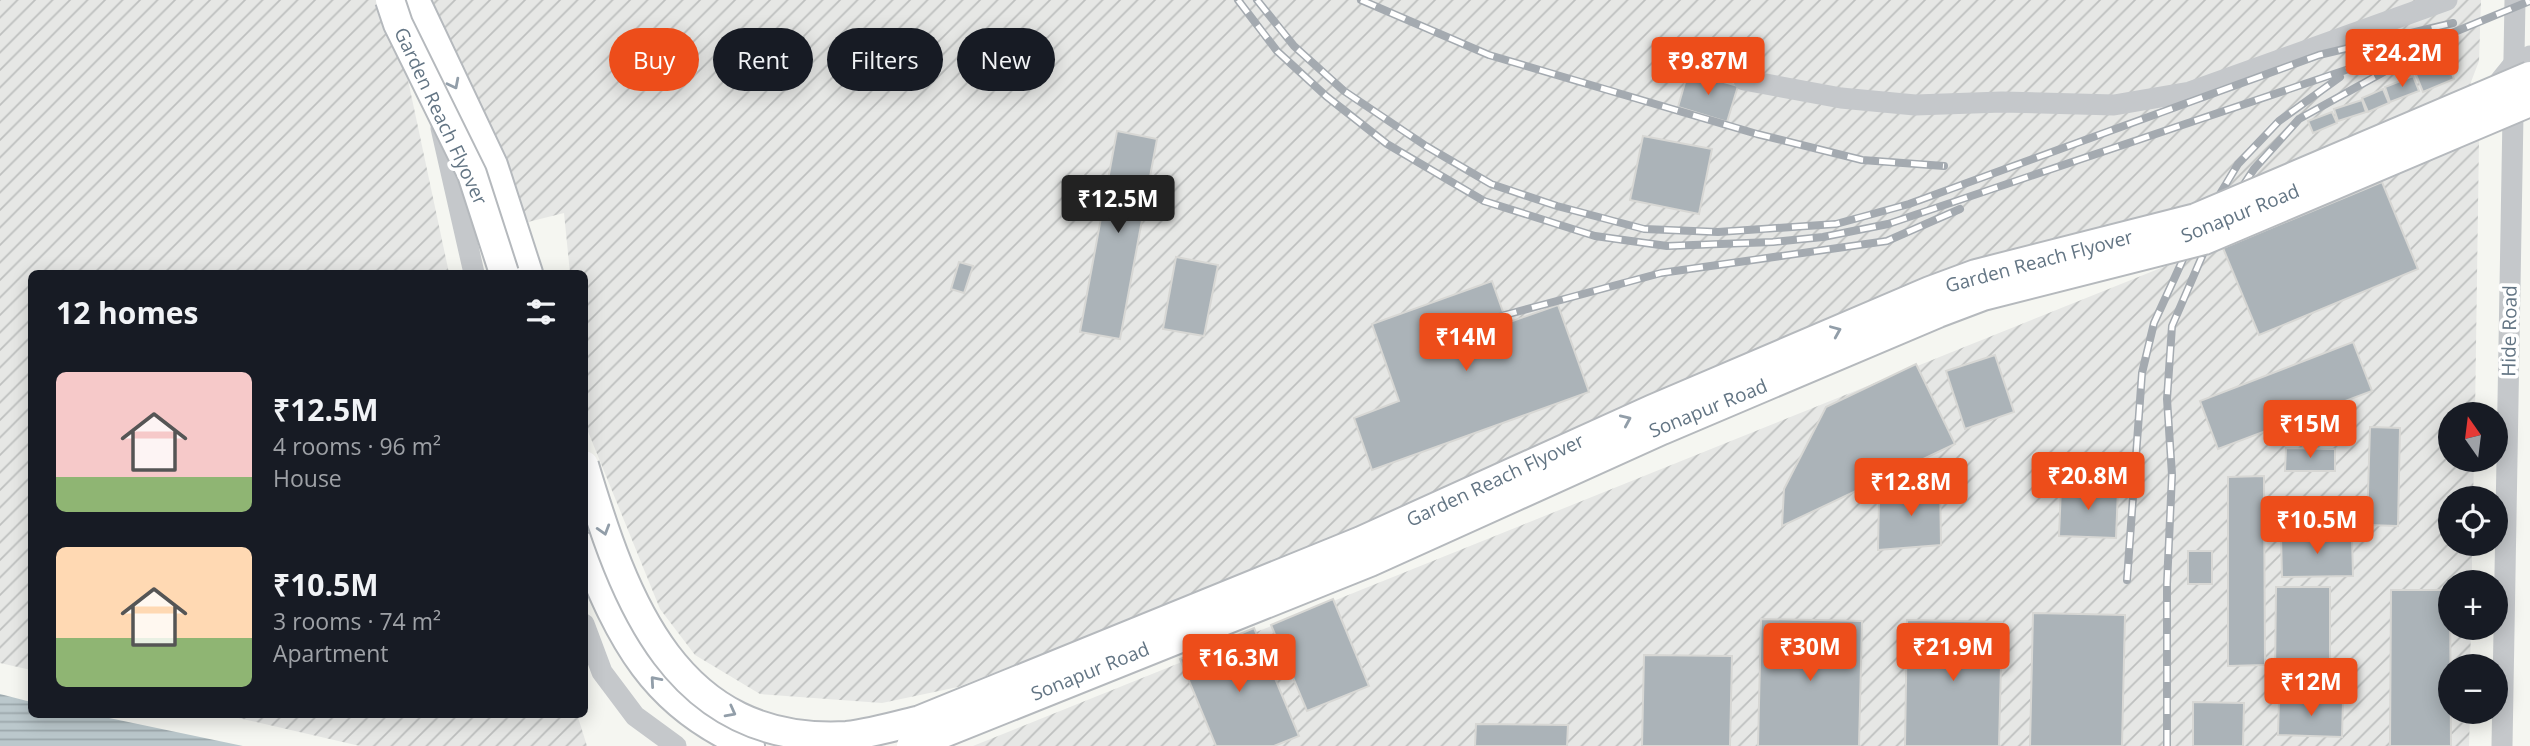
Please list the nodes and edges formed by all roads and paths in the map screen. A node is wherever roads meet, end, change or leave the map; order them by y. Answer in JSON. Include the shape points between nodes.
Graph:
{"nodes":[{"id":1,"x":390,"y":0,"type":"edge"},
{"id":2,"x":412,"y":0,"type":"edge"},
{"id":3,"x":2447,"y":0,"type":"edge"},
{"id":4,"x":2515,"y":0,"type":"edge"},
{"id":5,"x":2524,"y":66,"type":"edge"},
{"id":6,"x":1744,"y":80,"type":"dead end"},
{"id":7,"x":2530,"y":102,"type":"edge"},
{"id":8,"x":473,"y":270,"type":"edge"},
{"id":9,"x":503,"y":270,"type":"edge"},
{"id":10,"x":527,"y":270,"type":"edge"},
{"id":11,"x":588,"y":478,"type":"edge"},
{"id":12,"x":588,"y":556,"type":"edge"},
{"id":13,"x":588,"y":635,"type":"edge"},
{"id":14,"x":676,"y":746,"type":"edge"},
{"id":15,"x":750,"y":746,"type":"edge"},
{"id":16,"x":873,"y":746,"type":"edge"},
{"id":17,"x":911,"y":746,"type":"edge"},
{"id":18,"x":2502,"y":746,"type":"edge"}],
"edges":[{"from":1,"to":9,"type":"main road","name":"Garden Reach Flyover","bridge":true,"via":[[472,174]]},
{"from":2,"to":8,"type":"street"},
{"from":2,"to":10,"type":"main road","name":"Garden Reach Flyover","one_way":true,"via":[[493,164]]},
{"from":3,"to":6,"type":"street","via":[[2190,92],[2115,105],[1892,104]]},
{"from":4,"to":5,"type":"street","name":"Hide Road"},
{"from":11,"to":5,"type":"main road","name":"Garden Reach Flyover","one_way":true,"bridge":true,"via":[[606,538],[638,612],[658,649],[686,680],[739,716],[781,731],[825,736],[870,732],[920,720],[1361,541],[1621,422],[1930,291],[1976,274],[2196,218]]},
{"from":5,"to":16,"type":"street","name":"Sonapur Road","via":[[2477,108],[2197,232],[2007,293],[1707,405],[1237,612],[1019,699]]},
{"from":5,"to":18,"type":"street","name":"Hide Road"},
{"from":7,"to":17,"type":"main road","name":"Garden Reach Flyover","bridge":true,"via":[[2204,240],[1983,296],[1938,313],[1652,434],[1370,562]]},
{"from":15,"to":12,"type":"main road","one_way":true,"via":[[707,726],[654,680],[626,643]]},
{"from":13,"to":14,"type":"street","via":[[602,672],[635,716]]}]}
